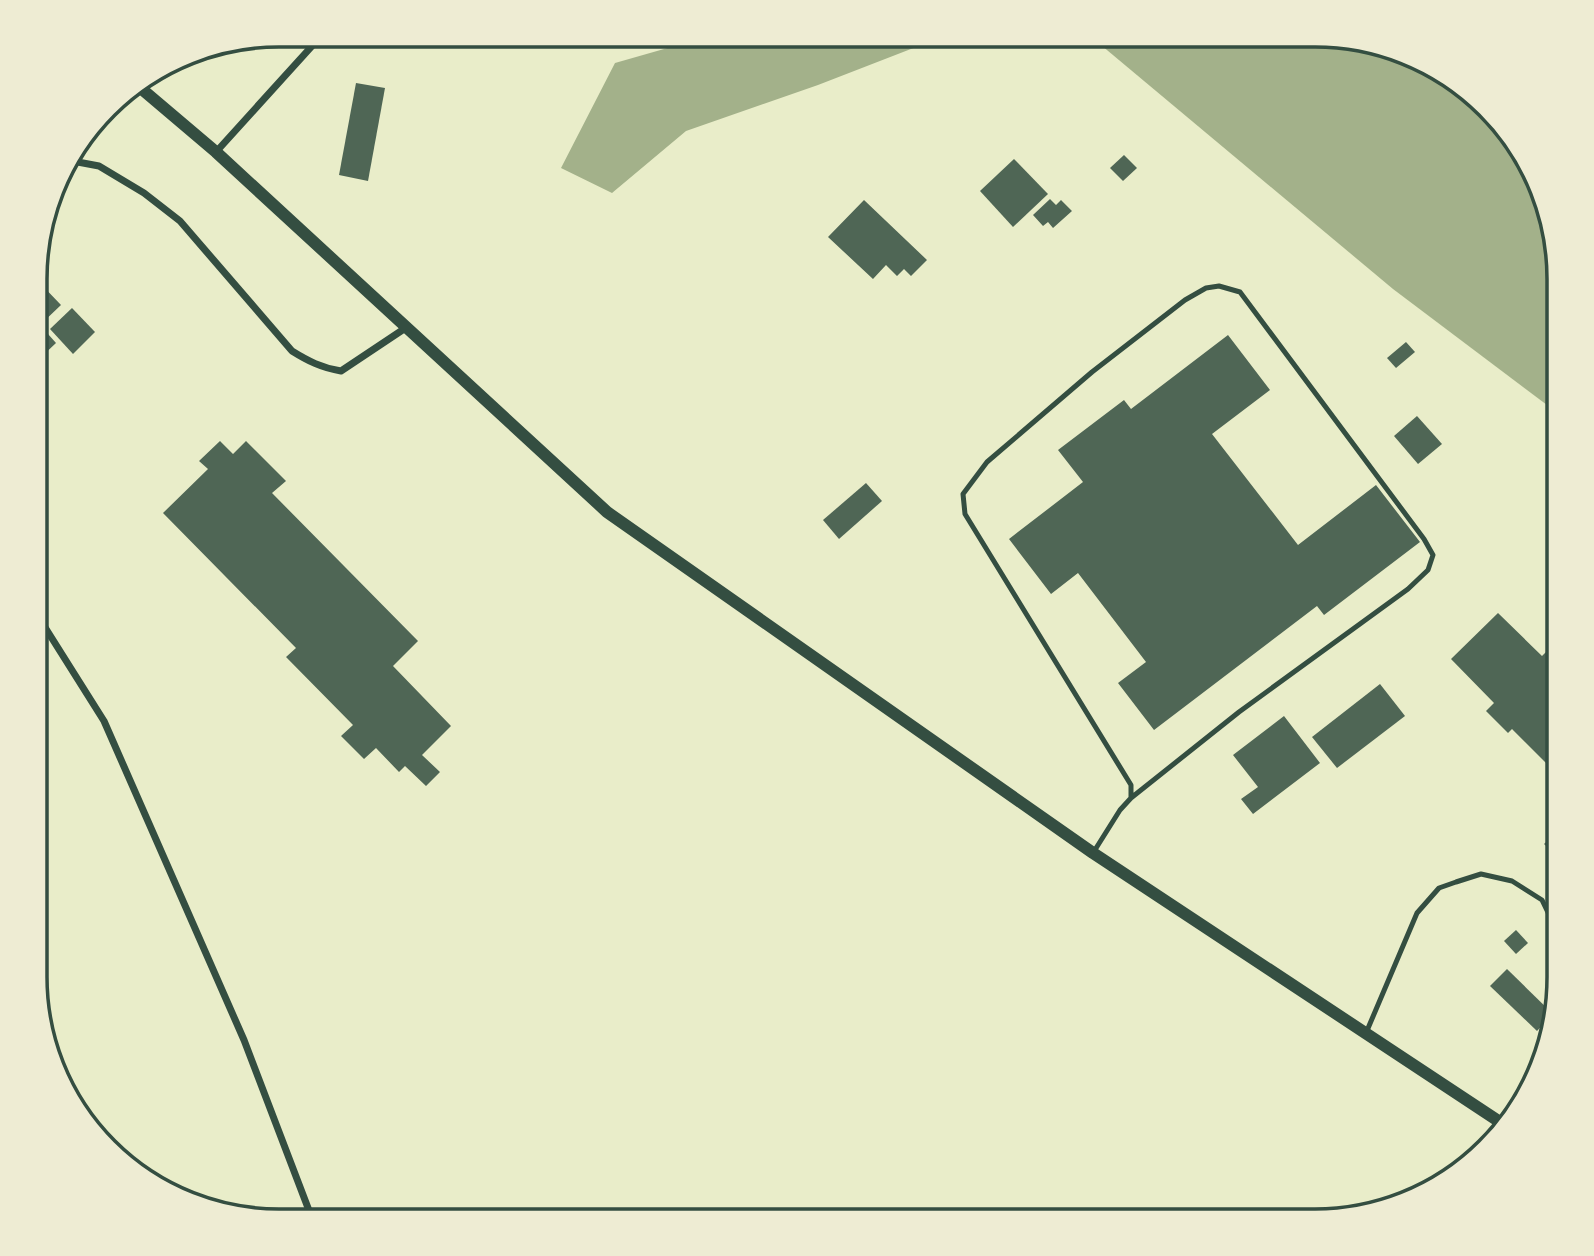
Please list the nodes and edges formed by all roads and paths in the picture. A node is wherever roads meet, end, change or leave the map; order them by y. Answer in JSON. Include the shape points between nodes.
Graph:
{"nodes":[{"id":1,"x":310,"y":48,"type":"edge"},
{"id":2,"x":144,"y":91,"type":"edge"},
{"id":3,"x":216,"y":152,"type":"junction"},
{"id":4,"x":79,"y":162,"type":"edge"},
{"id":5,"x":407,"y":327,"type":"junction"},
{"id":6,"x":47,"y":630,"type":"edge"},
{"id":7,"x":1131,"y":798,"type":"junction"},
{"id":8,"x":1093,"y":853,"type":"junction"},
{"id":9,"x":1546,"y":909,"type":"edge"},
{"id":10,"x":1366,"y":1033,"type":"junction"},
{"id":11,"x":1497,"y":1120,"type":"edge"},
{"id":12,"x":308,"y":1208,"type":"edge"}],
"edges":[{"from":1,"to":3,"type":"street"},
{"from":2,"to":3,"type":"street"},
{"from":3,"to":5,"type":"street"},
{"from":4,"to":5,"type":"street","via":[[99,166],[180,221],[292,351],[308,361],[341,371]]},
{"from":5,"to":8,"type":"street","via":[[607,512]]},
{"from":6,"to":12,"type":"street","via":[[104,721],[244,1040]]},
{"from":7,"to":7,"type":"lane","via":[[1131,785],[965,514],[963,494],[987,462],[1092,372],[1185,300],[1219,286],[1240,292],[1433,555],[1429,570],[1408,589],[1239,712]]},
{"from":7,"to":8,"type":"lane"},
{"from":8,"to":10,"type":"street"},
{"from":9,"to":10,"type":"lane","via":[[1542,900],[1512,881],[1481,874],[1439,888],[1417,913]]},
{"from":10,"to":11,"type":"street"}]}
